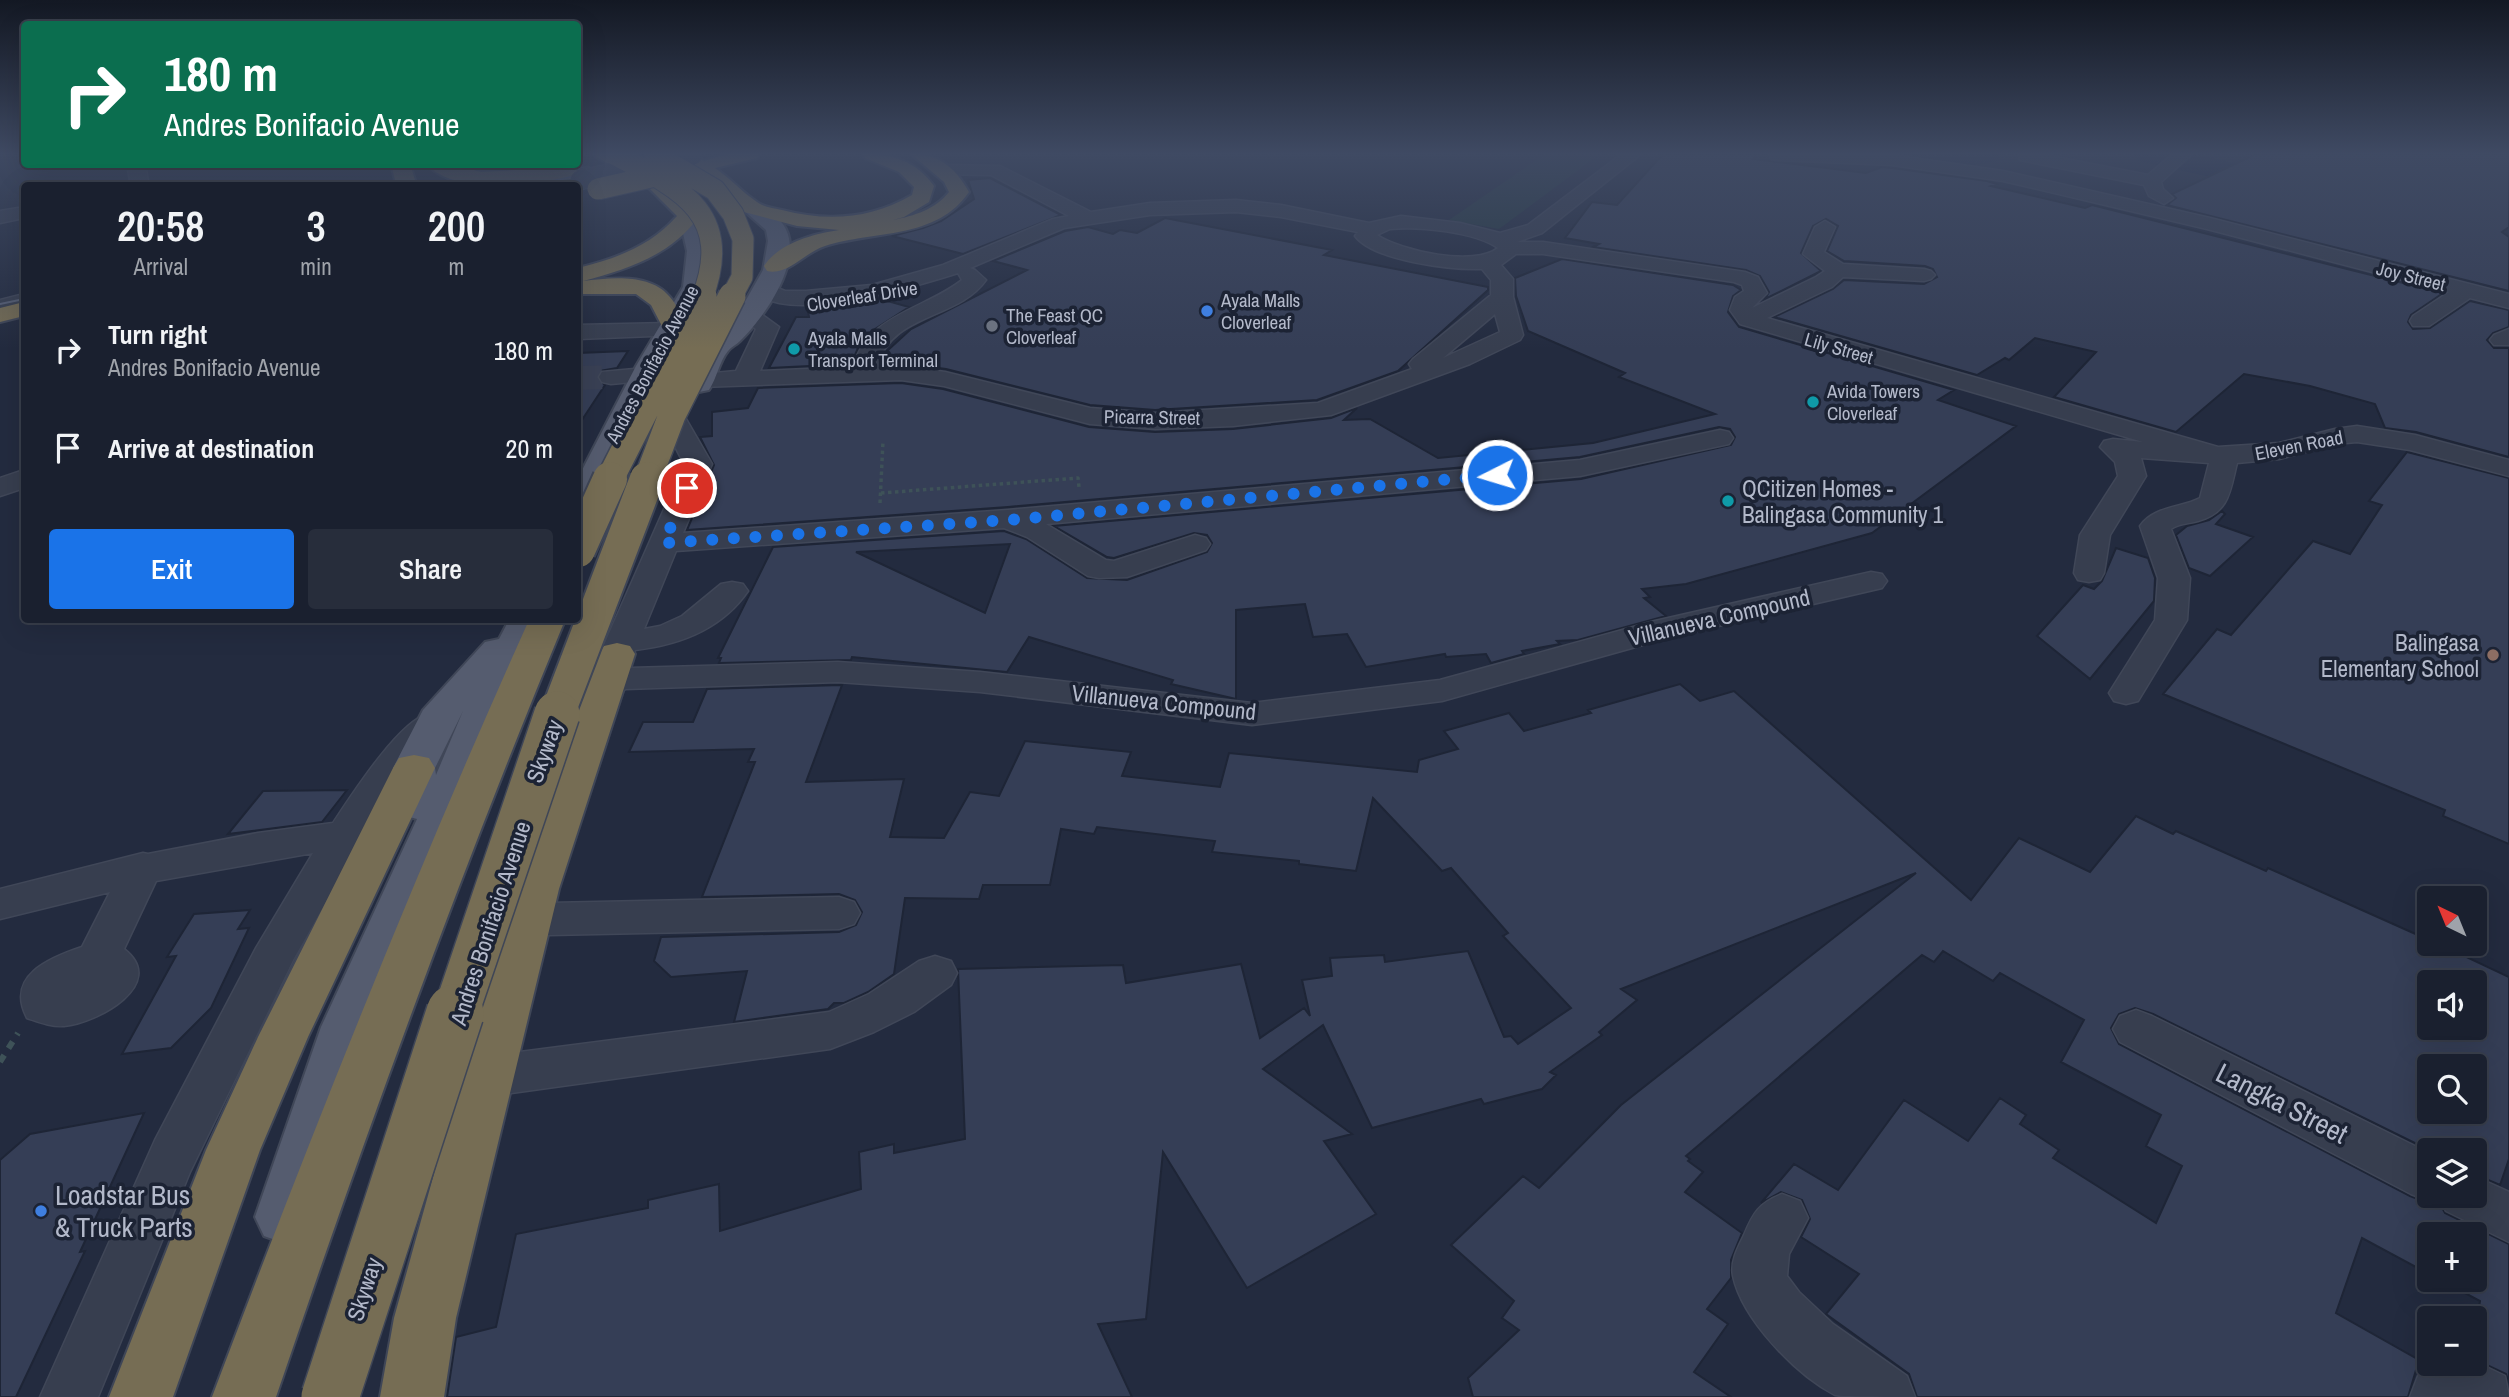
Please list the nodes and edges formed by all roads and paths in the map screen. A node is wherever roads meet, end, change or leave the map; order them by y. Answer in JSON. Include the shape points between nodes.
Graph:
{"nodes":[{"id":1,"x":686,"y":219,"type":"edge"},
{"id":2,"x":690,"y":219,"type":"edge"},
{"id":3,"x":705,"y":219,"type":"edge"},
{"id":4,"x":733,"y":219,"type":"edge"},
{"id":5,"x":754,"y":219,"type":"edge"},
{"id":6,"x":794,"y":219,"type":"edge"},
{"id":7,"x":867,"y":219,"type":"edge"},
{"id":8,"x":916,"y":219,"type":"edge"},
{"id":9,"x":1088,"y":219,"type":"edge"},
{"id":10,"x":1089,"y":219,"type":"edge"},
{"id":11,"x":1320,"y":219,"type":"edge"},
{"id":12,"x":1548,"y":219,"type":"edge"},
{"id":13,"x":2189,"y":219,"type":"edge"},
{"id":14,"x":2202,"y":219,"type":"edge"},
{"id":15,"x":2210,"y":224,"type":"junction"},
{"id":16,"x":1825,"y":227,"type":"dead end"},
{"id":17,"x":1371,"y":229,"type":"junction"},
{"id":18,"x":1512,"y":245,"type":"junction"},
{"id":19,"x":1487,"y":262,"type":"junction"},
{"id":20,"x":765,"y":270,"type":"junction"},
{"id":21,"x":1838,"y":270,"type":"junction"},
{"id":22,"x":581,"y":274,"type":"edge"},
{"id":23,"x":968,"y":274,"type":"junction"},
{"id":24,"x":1924,"y":275,"type":"dead end"},
{"id":25,"x":21,"y":286,"type":"edge"},
{"id":26,"x":581,"y":288,"type":"edge"},
{"id":27,"x":0,"y":290,"type":"edge"},
{"id":28,"x":2467,"y":290,"type":"junction"},
{"id":29,"x":21,"y":293,"type":"edge"},
{"id":30,"x":0,"y":298,"type":"edge"},
{"id":31,"x":1502,"y":298,"type":"junction"},
{"id":32,"x":2509,"y":301,"type":"edge"},
{"id":33,"x":21,"y":302,"type":"edge"},
{"id":34,"x":0,"y":307,"type":"edge"},
{"id":35,"x":21,"y":310,"type":"edge"},
{"id":36,"x":0,"y":315,"type":"edge"},
{"id":37,"x":749,"y":316,"type":"junction"},
{"id":38,"x":1748,"y":319,"type":"junction"},
{"id":39,"x":2421,"y":321,"type":"dead end"},
{"id":40,"x":671,"y":328,"type":"junction"},
{"id":41,"x":581,"y":332,"type":"edge"},
{"id":42,"x":719,"y":345,"type":"junction"},
{"id":43,"x":1437,"y":353,"type":"junction"},
{"id":44,"x":1462,"y":359,"type":"junction"},
{"id":45,"x":863,"y":374,"type":"junction"},
{"id":46,"x":645,"y":375,"type":"junction"},
{"id":47,"x":611,"y":377,"type":"tunnel mouth"},
{"id":48,"x":746,"y":378,"type":"junction"},
{"id":49,"x":701,"y":380,"type":"junction"},
{"id":50,"x":1322,"y":410,"type":"junction"},
{"id":51,"x":677,"y":425,"type":"junction"},
{"id":52,"x":1720,"y":439,"type":"dead end"},
{"id":53,"x":883,"y":442,"type":"dead end"},
{"id":54,"x":2113,"y":447,"type":"junction"},
{"id":55,"x":2218,"y":454,"type":"junction"},
{"id":56,"x":2509,"y":468,"type":"edge"},
{"id":57,"x":21,"y":479,"type":"edge"},
{"id":58,"x":0,"y":488,"type":"edge"},
{"id":59,"x":881,"y":493,"type":"junction"},
{"id":60,"x":581,"y":501,"type":"edge"},
{"id":61,"x":1082,"y":513,"type":"junction"},
{"id":62,"x":1009,"y":520,"type":"junction"},
{"id":63,"x":671,"y":527,"type":"junction"},
{"id":64,"x":878,"y":528,"type":"junction"},
{"id":65,"x":581,"y":544,"type":"edge"},
{"id":66,"x":1195,"y":544,"type":"dead end"},
{"id":67,"x":2089,"y":573,"type":"dead end"},
{"id":68,"x":1871,"y":582,"type":"dead end"},
{"id":69,"x":732,"y":591,"type":"dead end"},
{"id":70,"x":530,"y":623,"type":"edge"},
{"id":71,"x":531,"y":623,"type":"edge"},
{"id":72,"x":531,"y":623,"type":"edge"},
{"id":73,"x":616,"y":658,"type":"junction"},
{"id":74,"x":2126,"y":693,"type":"dead end"},
{"id":75,"x":442,"y":710,"type":"junction"},
{"id":76,"x":414,"y":768,"type":"junction"},
{"id":77,"x":345,"y":835,"type":"junction"},
{"id":78,"x":429,"y":846,"type":"junction"},
{"id":79,"x":143,"y":867,"type":"junction"},
{"id":80,"x":0,"y":904,"type":"edge"},
{"id":81,"x":543,"y":904,"type":"junction"},
{"id":82,"x":839,"y":913,"type":"dead end"},
{"id":83,"x":97,"y":960,"type":"dead end"},
{"id":84,"x":935,"y":974,"type":"dead end"},
{"id":85,"x":2136,"y":1029,"type":"dead end"},
{"id":86,"x":504,"y":1074,"type":"junction"},
{"id":87,"x":2417,"y":1172,"type":"edge"},
{"id":88,"x":2487,"y":1207,"type":"edge"},
{"id":89,"x":1782,"y":1218,"type":"dead end"},
{"id":90,"x":2509,"y":1218,"type":"edge"},
{"id":91,"x":69,"y":1397,"type":"edge"},
{"id":92,"x":141,"y":1397,"type":"edge"},
{"id":93,"x":220,"y":1397,"type":"edge"},
{"id":94,"x":244,"y":1397,"type":"edge"},
{"id":95,"x":330,"y":1397,"type":"edge"},
{"id":96,"x":338,"y":1397,"type":"edge"},
{"id":97,"x":412,"y":1397,"type":"edge"},
{"id":98,"x":432,"y":1397,"type":"edge"},
{"id":99,"x":1886,"y":1397,"type":"edge"},
{"id":100,"x":2439,"y":1397,"type":"edge"},
{"id":101,"x":2484,"y":1397,"type":"edge"}],
"edges":[{"from":1,"to":22,"type":"highway","via":[[653,249]]},
{"from":2,"to":40,"type":"main road","name":"Andres Bonifacio Avenue","via":[[697,242],[698,275]]},
{"from":3,"to":65,"type":"highway","bridge":true,"via":[[713,243],[710,278]]},
{"from":4,"to":95,"type":"highway","name":"Skyway","bridge":true,"via":[[743,239],[742,277],[671,415],[558,712]]},
{"from":5,"to":20,"type":"main road"},
{"from":6,"to":7,"type":"highway","via":[[842,224]]},
{"from":8,"to":20,"type":"highway","via":[[815,241]]},
{"from":9,"to":20,"type":"street","name":"Cloverleaf Drive","via":[[1060,223],[950,269],[873,291],[781,296]]},
{"from":10,"to":23,"type":"street","name":"Cloverleaf Drive"},
{"from":11,"to":17,"type":"street","name":"Cloverleaf Drive"},
{"from":12,"to":18,"type":"street","name":"Cloverleaf Drive"},
{"from":13,"to":15,"type":"street","name":"Joy Street"},
{"from":14,"to":15,"type":"street"},
{"from":15,"to":28,"type":"street","name":"Joy Street"},
{"from":16,"to":21,"type":"street","via":[[1813,254]]},
{"from":17,"to":18,"type":"street","name":"Cloverleaf Drive","via":[[1401,222]]},
{"from":17,"to":19,"type":"street","via":[[1365,236],[1384,247],[1445,260]]},
{"from":18,"to":19,"type":"street","name":"Cloverleaf Drive","via":[[1504,255]]},
{"from":18,"to":38,"type":"street","via":[[1738,276],[1751,281],[1756,293],[1743,302],[1741,310]]},
{"from":18,"to":54,"type":"street","via":[[1541,254],[1727,285],[1730,292],[1723,307],[1732,322]]},
{"from":19,"to":31,"type":"street","name":"Picarra Street","via":[[1502,279]]},
{"from":20,"to":37,"type":"main road","name":"Andres Bonifacio Avenue"},
{"from":20,"to":42,"type":"main road","name":"Andres Bonifacio Avenue","via":[[717,337]]},
{"from":21,"to":24,"type":"street"},
{"from":21,"to":38,"type":"street","via":[[1824,282]]},
{"from":23,"to":37,"type":"street","name":"Cloverleaf Drive","via":[[888,296],[784,307]]},
{"from":23,"to":45,"type":"street","via":[[975,280],[965,290],[893,326],[871,349]]},
{"from":25,"to":27,"type":"highway"},
{"from":26,"to":40,"type":"highway","via":[[626,287],[653,295],[661,301]]},
{"from":28,"to":32,"type":"street","name":"Joy Street"},
{"from":28,"to":39,"type":"street"},
{"from":29,"to":30,"type":"street"},
{"from":31,"to":43,"type":"street"},
{"from":31,"to":44,"type":"street","name":"Picarra Street","via":[[1512,335]]},
{"from":33,"to":34,"type":"street"},
{"from":35,"to":36,"type":"highway"},
{"from":37,"to":42,"type":"main road","name":"Andres Bonifacio Avenue"},
{"from":37,"to":48,"type":"street","via":[[768,327]]},
{"from":38,"to":55,"type":"street","name":"Lily Street","via":[[1811,341]]},
{"from":40,"to":41,"type":"street"},
{"from":40,"to":46,"type":"main road","name":"Andres Bonifacio Avenue"},
{"from":42,"to":49,"type":"main road","name":"Andres Bonifacio Avenue"},
{"from":43,"to":44,"type":"street"},
{"from":43,"to":50,"type":"street","via":[[1397,373],[1350,378],[1354,390]]},
{"from":44,"to":50,"type":"street","name":"Picarra Street"},
{"from":45,"to":48,"type":"street","name":"Picarra Street"},
{"from":45,"to":50,"type":"street","name":"Picarra Street","via":[[945,379],[1090,416],[1156,421]]},
{"from":46,"to":47,"type":"street"},
{"from":46,"to":60,"type":"main road","name":"Andres Bonifacio Avenue"},
{"from":48,"to":49,"type":"street","name":"Picarra Street"},
{"from":49,"to":51,"type":"main road","name":"Andres Bonifacio Avenue"},
{"from":51,"to":63,"type":"street","via":[[698,464]]},
{"from":51,"to":96,"type":"main road","name":"Andres Bonifacio Avenue","via":[[574,658]]},
{"from":52,"to":61,"type":"street","via":[[1580,468]]},
{"from":53,"to":59,"type":"path"},
{"from":54,"to":55,"type":"street"},
{"from":54,"to":67,"type":"street","via":[[2128,459],[2132,476],[2095,535]]},
{"from":55,"to":56,"type":"street","name":"Eleven Road","via":[[2271,453],[2337,437],[2375,435]]},
{"from":55,"to":74,"type":"street","via":[[2213,502],[2155,526],[2174,578],[2171,620]]},
{"from":57,"to":58,"type":"street"},
{"from":59,"to":61,"type":"path","via":[[1077,478]]},
{"from":59,"to":64,"type":"path"},
{"from":61,"to":62,"type":"street"},
{"from":62,"to":64,"type":"street"},
{"from":62,"to":66,"type":"street","via":[[1037,531],[1099,569],[1116,570]]},
{"from":63,"to":64,"type":"street"},
{"from":63,"to":73,"type":"street"},
{"from":68,"to":73,"type":"street","name":"Villanueva Compound","via":[[1667,628],[1442,690],[1252,714],[980,682]]},
{"from":69,"to":73,"type":"street","via":[[680,631]]},
{"from":70,"to":75,"type":"main road"},
{"from":71,"to":78,"type":"main road","via":[[483,709]]},
{"from":72,"to":94,"type":"highway"},
{"from":73,"to":81,"type":"street"},
{"from":75,"to":76,"type":"main road"},
{"from":75,"to":77,"type":"street","via":[[389,769]]},
{"from":76,"to":78,"type":"main road"},
{"from":76,"to":92,"type":"highway","via":[[233,1150]]},
{"from":77,"to":79,"type":"street","via":[[275,842]]},
{"from":77,"to":91,"type":"street","via":[[254,993],[177,1148]]},
{"from":78,"to":93,"type":"main road","via":[[346,1027]]},
{"from":79,"to":80,"type":"street"},
{"from":79,"to":83,"type":"street"},
{"from":81,"to":82,"type":"street"},
{"from":81,"to":86,"type":"street"},
{"from":81,"to":97,"type":"highway","via":[[425,1318]]},
{"from":84,"to":86,"type":"street","via":[[889,1006],[830,1030]]},
{"from":85,"to":87,"type":"street","name":"Langka Street"},
{"from":86,"to":98,"type":"street"},
{"from":88,"to":90,"type":"street"},
{"from":89,"to":99,"type":"street","via":[[1766,1241],[1759,1274],[1768,1296],[1794,1327]]},
{"from":100,"to":101,"type":"street","via":[[2451,1384],[2461,1384]]}]}
